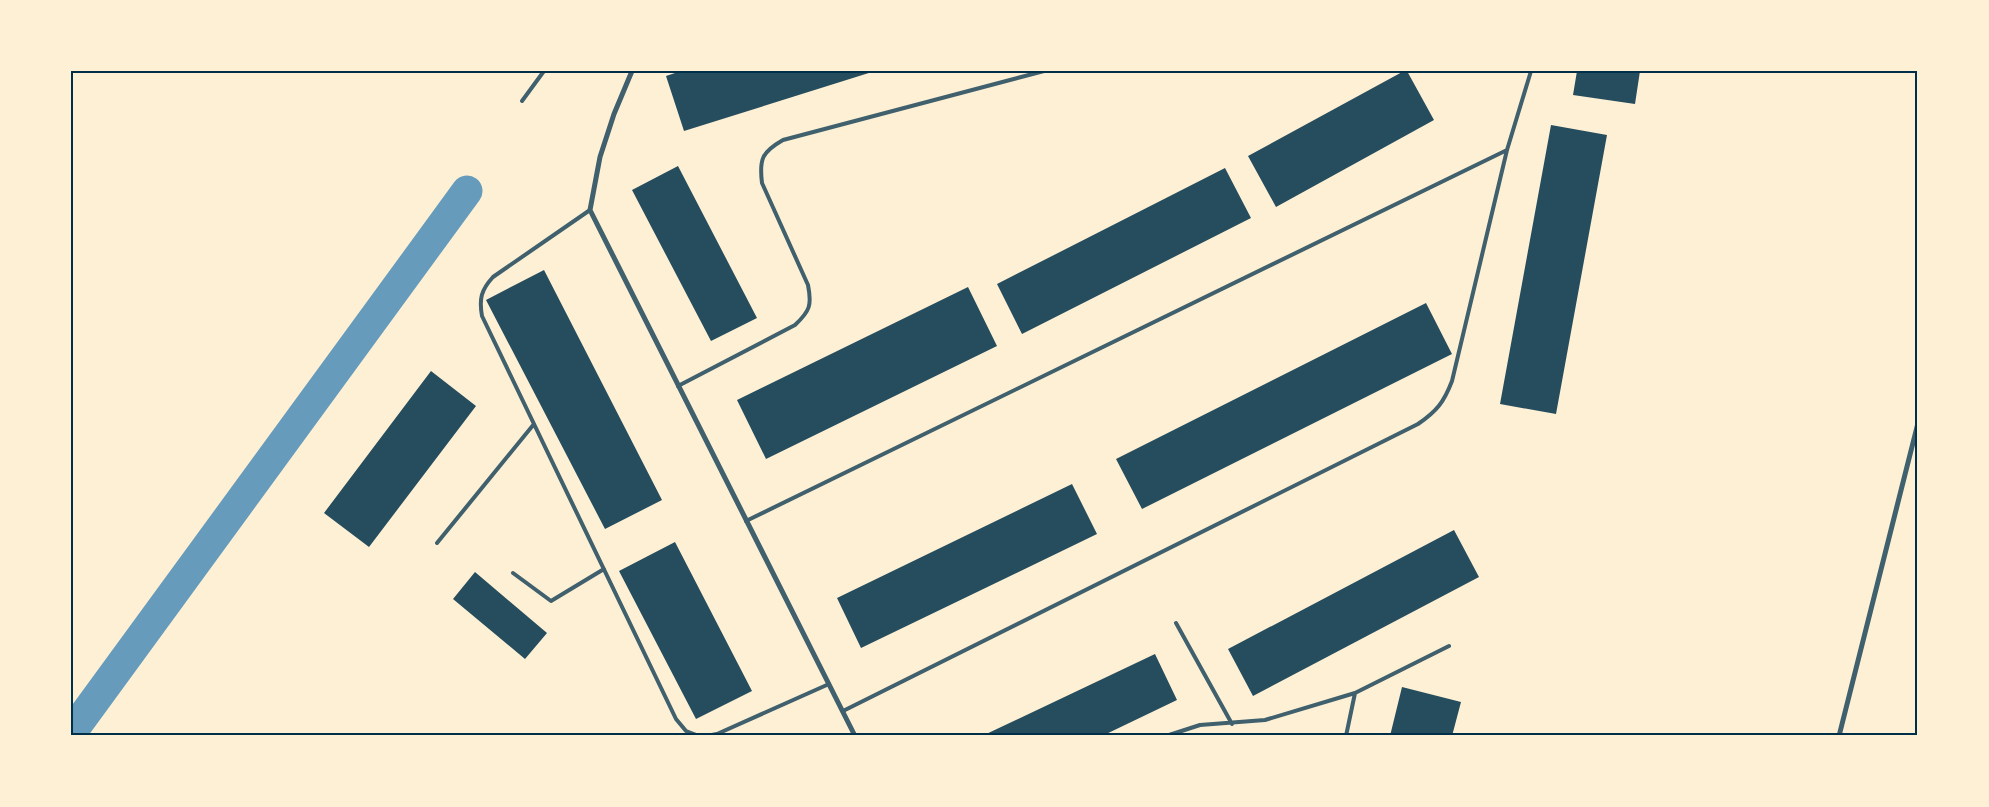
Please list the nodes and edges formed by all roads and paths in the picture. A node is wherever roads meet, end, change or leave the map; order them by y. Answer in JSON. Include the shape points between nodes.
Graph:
{"nodes":[{"id":1,"x":544,"y":71,"type":"edge"},
{"id":2,"x":632,"y":71,"type":"edge"},
{"id":3,"x":1044,"y":71,"type":"edge"},
{"id":4,"x":1531,"y":71,"type":"edge"},
{"id":5,"x":522,"y":101,"type":"dead end"},
{"id":6,"x":1507,"y":150,"type":"junction"},
{"id":7,"x":590,"y":210,"type":"junction"},
{"id":8,"x":678,"y":386,"type":"junction"},
{"id":9,"x":1918,"y":422,"type":"edge"},
{"id":10,"x":534,"y":424,"type":"junction"},
{"id":11,"x":746,"y":521,"type":"junction"},
{"id":12,"x":437,"y":543,"type":"dead end"},
{"id":13,"x":604,"y":569,"type":"junction"},
{"id":14,"x":513,"y":573,"type":"dead end"},
{"id":15,"x":1176,"y":623,"type":"dead end"},
{"id":16,"x":1449,"y":646,"type":"dead end"},
{"id":17,"x":829,"y":684,"type":"junction"},
{"id":18,"x":1355,"y":693,"type":"junction"},
{"id":19,"x":843,"y":711,"type":"junction"},
{"id":20,"x":1232,"y":724,"type":"junction"},
{"id":21,"x":699,"y":736,"type":"edge"},
{"id":22,"x":706,"y":736,"type":"edge"},
{"id":23,"x":856,"y":736,"type":"edge"},
{"id":24,"x":1166,"y":736,"type":"edge"},
{"id":25,"x":1346,"y":736,"type":"edge"},
{"id":26,"x":1839,"y":736,"type":"edge"}],
"edges":[{"from":1,"to":5,"type":"lane"},
{"from":2,"to":7,"type":"street","via":[[600,157]]},
{"from":3,"to":8,"type":"lane","via":[[782,140],[768,149],[760,165],[762,183],[808,285],[811,300],[806,315],[795,325]]},
{"from":4,"to":6,"type":"lane"},
{"from":6,"to":11,"type":"lane"},
{"from":6,"to":19,"type":"lane","via":[[1452,381],[1445,398],[1433,413],[1418,424]]},
{"from":7,"to":8,"type":"street"},
{"from":7,"to":10,"type":"lane","via":[[493,277],[483,288],[482,316]]},
{"from":8,"to":11,"type":"street"},
{"from":9,"to":26,"type":"street"},
{"from":10,"to":12,"type":"lane"},
{"from":10,"to":13,"type":"lane"},
{"from":11,"to":17,"type":"street"},
{"from":13,"to":14,"type":"lane","via":[[551,601]]},
{"from":13,"to":21,"type":"lane","via":[[676,719],[686,731]]},
{"from":15,"to":20,"type":"lane"},
{"from":16,"to":18,"type":"lane"},
{"from":17,"to":19,"type":"street"},
{"from":17,"to":22,"type":"lane"},
{"from":18,"to":20,"type":"lane","via":[[1265,720]]},
{"from":18,"to":25,"type":"lane"},
{"from":19,"to":23,"type":"street"},
{"from":20,"to":24,"type":"lane","via":[[1200,725]]}]}
